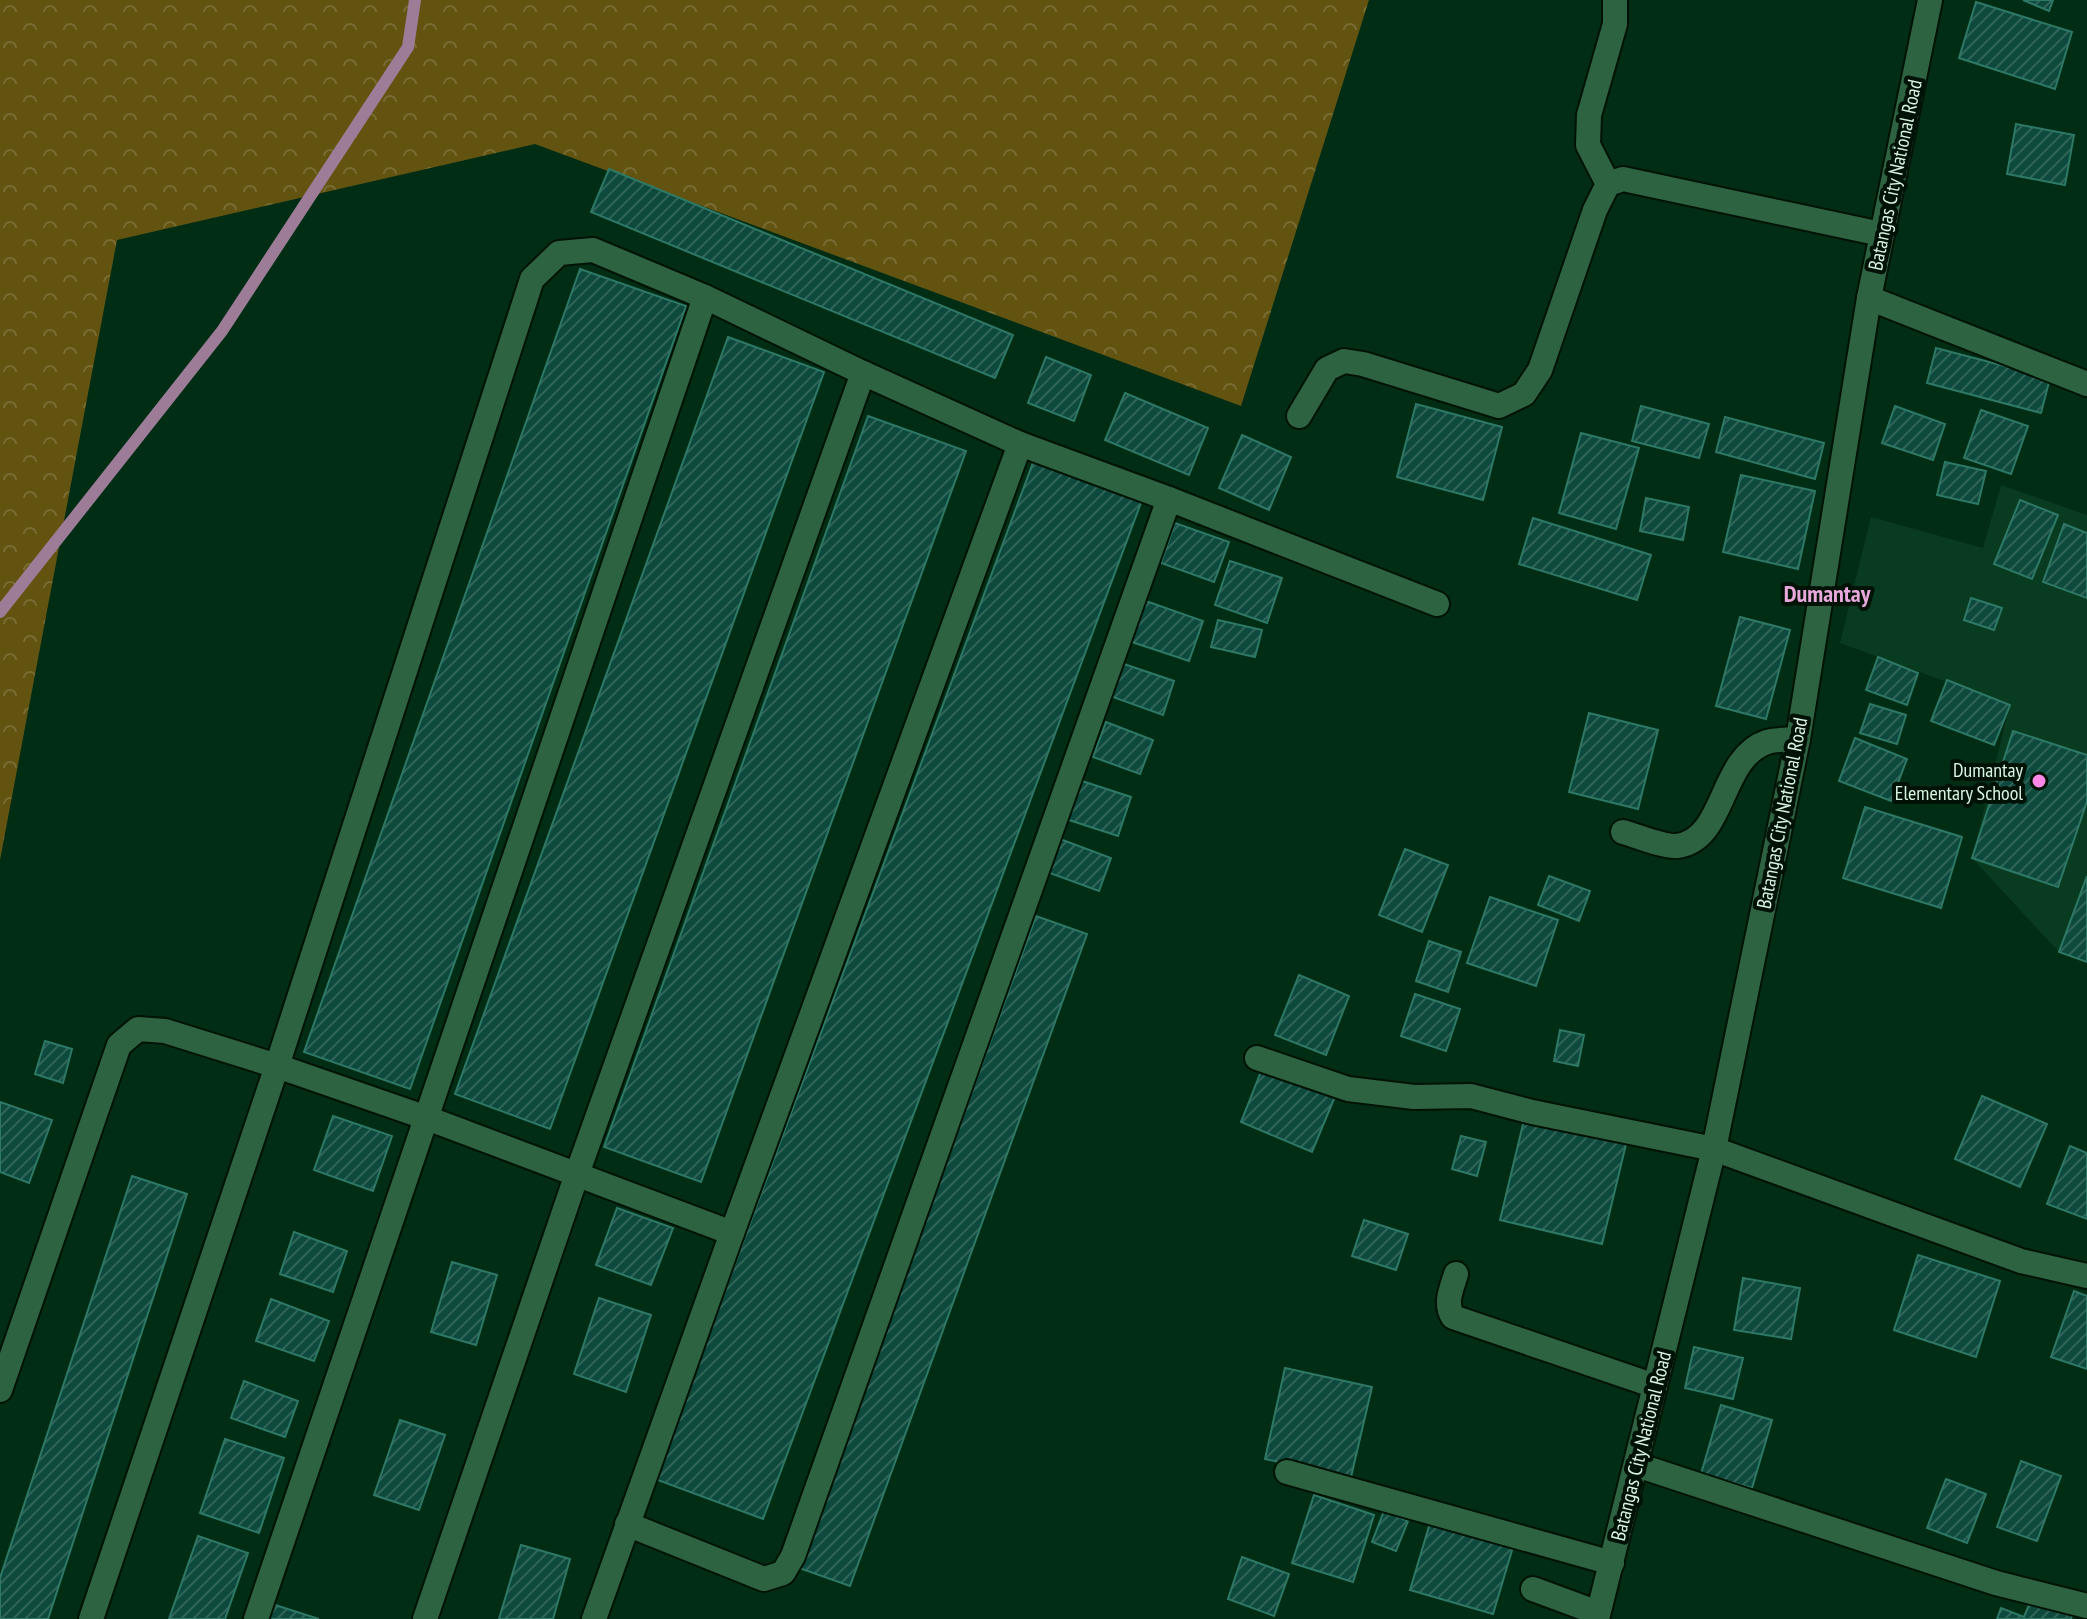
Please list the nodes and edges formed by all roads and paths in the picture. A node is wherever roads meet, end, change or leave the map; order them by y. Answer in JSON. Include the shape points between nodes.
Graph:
{"nodes":[{"id":1,"x":1615,"y":0,"type":"edge"},
{"id":2,"x":1930,"y":0,"type":"edge"},
{"id":3,"x":1608,"y":184,"type":"junction"},
{"id":4,"x":1881,"y":234,"type":"junction"},
{"id":5,"x":705,"y":297,"type":"junction"},
{"id":6,"x":1869,"y":298,"type":"junction"},
{"id":7,"x":863,"y":373,"type":"junction"},
{"id":8,"x":2087,"y":384,"type":"edge"},
{"id":9,"x":1299,"y":416,"type":"dead end"},
{"id":10,"x":1020,"y":444,"type":"junction"},
{"id":11,"x":1169,"y":499,"type":"junction"},
{"id":12,"x":1437,"y":604,"type":"dead end"},
{"id":13,"x":1798,"y":739,"type":"junction"},
{"id":14,"x":1623,"y":832,"type":"dead end"},
{"id":15,"x":1257,"y":1058,"type":"dead end"},
{"id":16,"x":277,"y":1066,"type":"junction"},
{"id":17,"x":427,"y":1118,"type":"junction"},
{"id":18,"x":1714,"y":1149,"type":"junction"},
{"id":19,"x":577,"y":1174,"type":"junction"},
{"id":20,"x":732,"y":1233,"type":"junction"},
{"id":21,"x":1456,"y":1274,"type":"dead end"},
{"id":22,"x":2087,"y":1276,"type":"edge"},
{"id":23,"x":1655,"y":1386,"type":"junction"},
{"id":24,"x":0,"y":1390,"type":"edge"},
{"id":25,"x":1637,"y":1465,"type":"junction"},
{"id":26,"x":1287,"y":1472,"type":"dead end"},
{"id":27,"x":627,"y":1524,"type":"junction"},
{"id":28,"x":1612,"y":1563,"type":"junction"},
{"id":29,"x":1533,"y":1589,"type":"dead end"},
{"id":30,"x":2087,"y":1606,"type":"edge"},
{"id":31,"x":1598,"y":1616,"type":"edge"},
{"id":32,"x":91,"y":1619,"type":"edge"},
{"id":33,"x":256,"y":1619,"type":"edge"},
{"id":34,"x":425,"y":1619,"type":"edge"},
{"id":35,"x":594,"y":1619,"type":"edge"}],
"edges":[{"from":1,"to":3,"type":"street","via":[[1615,24],[1589,115],[1588,145]]},
{"from":2,"to":4,"type":"street","name":"Batangas City National Road"},
{"from":3,"to":4,"type":"street","via":[[1623,179]]},
{"from":3,"to":9,"type":"street","via":[[1540,370],[1524,394],[1499,406],[1344,361],[1327,369]]},
{"from":4,"to":6,"type":"street","name":"Batangas City National Road"},
{"from":5,"to":7,"type":"street"},
{"from":5,"to":16,"type":"street","via":[[593,250],[559,253],[532,279]]},
{"from":5,"to":17,"type":"street"},
{"from":6,"to":8,"type":"street"},
{"from":6,"to":13,"type":"street","name":"Batangas City National Road"},
{"from":7,"to":10,"type":"street"},
{"from":7,"to":19,"type":"street"},
{"from":10,"to":11,"type":"street"},
{"from":10,"to":20,"type":"street"},
{"from":11,"to":12,"type":"street"},
{"from":11,"to":27,"type":"street","via":[[793,1556],[783,1573],[764,1579]]},
{"from":13,"to":14,"type":"street","via":[[1767,742],[1750,753],[1730,779],[1711,822],[1691,843],[1673,846]]},
{"from":13,"to":18,"type":"street","name":"Batangas City National Road"},
{"from":15,"to":18,"type":"street","via":[[1348,1089],[1414,1097],[1471,1096]]},
{"from":16,"to":17,"type":"street"},
{"from":16,"to":24,"type":"street","via":[[165,1031],[138,1029],[119,1045]]},
{"from":16,"to":32,"type":"street"},
{"from":17,"to":19,"type":"street"},
{"from":17,"to":33,"type":"street"},
{"from":18,"to":22,"type":"street","via":[[2021,1261]]},
{"from":18,"to":23,"type":"street","name":"Batangas City National Road"},
{"from":19,"to":20,"type":"street"},
{"from":19,"to":34,"type":"street"},
{"from":20,"to":27,"type":"street"},
{"from":21,"to":23,"type":"street","via":[[1448,1302],[1453,1317]]},
{"from":23,"to":25,"type":"street","name":"Batangas City National Road"},
{"from":25,"to":28,"type":"street","name":"Batangas City National Road"},
{"from":25,"to":30,"type":"street","via":[[1996,1583]]},
{"from":26,"to":28,"type":"street"},
{"from":27,"to":35,"type":"street"},
{"from":28,"to":31,"type":"street","name":"Batangas City National Road"},
{"from":29,"to":31,"type":"street"}]}
